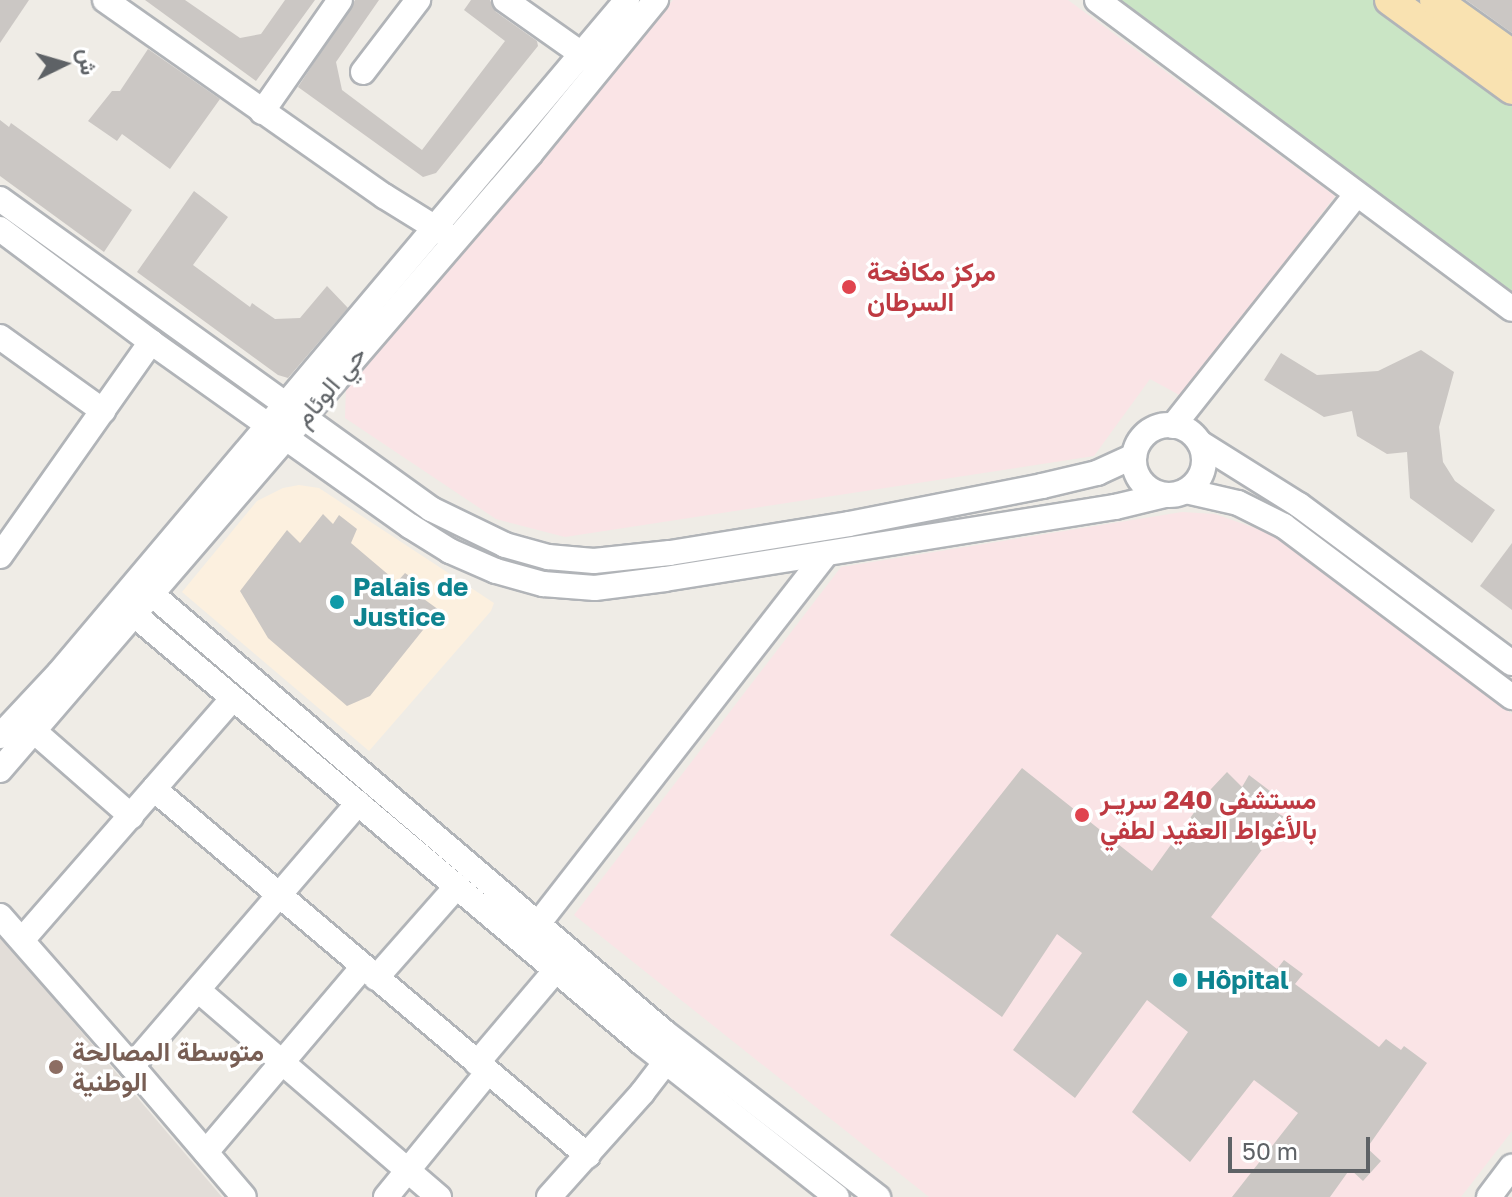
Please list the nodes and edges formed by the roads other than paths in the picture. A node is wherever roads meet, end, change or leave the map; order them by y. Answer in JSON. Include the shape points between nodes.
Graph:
{"nodes":[{"id":1,"x":105,"y":0,"type":"edge"},
{"id":2,"x":340,"y":0,"type":"edge"},
{"id":3,"x":418,"y":0,"type":"edge"},
{"id":4,"x":505,"y":0,"type":"edge"},
{"id":5,"x":627,"y":0,"type":"edge"},
{"id":6,"x":656,"y":0,"type":"edge"},
{"id":7,"x":1097,"y":0,"type":"edge"},
{"id":8,"x":1390,"y":0,"type":"edge"},
{"id":9,"x":1435,"y":0,"type":"edge"},
{"id":10,"x":1512,"y":55,"type":"edge"},
{"id":11,"x":592,"y":61,"type":"junction"},
{"id":12,"x":363,"y":72,"type":"dead end"},
{"id":13,"x":1512,"y":89,"type":"edge"},
{"id":14,"x":262,"y":112,"type":"junction"},
{"id":15,"x":1356,"y":195,"type":"junction"},
{"id":16,"x":0,"y":199,"type":"edge"},
{"id":17,"x":0,"y":229,"type":"edge"},
{"id":18,"x":446,"y":234,"type":"junction"},
{"id":19,"x":1512,"y":309,"type":"edge"},
{"id":20,"x":0,"y":337,"type":"edge"},
{"id":21,"x":151,"y":342,"type":"junction"},
{"id":22,"x":103,"y":411,"type":"junction"},
{"id":23,"x":296,"y":411,"type":"junction"},
{"id":24,"x":1173,"y":426,"type":"junction"},
{"id":25,"x":279,"y":430,"type":"junction"},
{"id":26,"x":1200,"y":443,"type":"junction"},
{"id":27,"x":1134,"y":456,"type":"junction"},
{"id":28,"x":1176,"y":493,"type":"junction"},
{"id":29,"x":826,"y":554,"type":"junction"},
{"id":30,"x":0,"y":556,"type":"edge"},
{"id":31,"x":144,"y":588,"type":"junction"},
{"id":32,"x":127,"y":608,"type":"junction"},
{"id":33,"x":1512,"y":663,"type":"edge"},
{"id":34,"x":1512,"y":697,"type":"edge"},
{"id":35,"x":231,"y":700,"type":"junction"},
{"id":36,"x":2,"y":731,"type":"edge"},
{"id":37,"x":35,"y":732,"type":"junction"},
{"id":38,"x":0,"y":770,"type":"edge"},
{"id":39,"x":154,"y":789,"type":"junction"},
{"id":40,"x":358,"y":803,"type":"junction"},
{"id":41,"x":131,"y":816,"type":"junction"},
{"id":42,"x":457,"y":886,"type":"junction"},
{"id":43,"x":280,"y":894,"type":"junction"},
{"id":44,"x":0,"y":916,"type":"edge"},
{"id":45,"x":538,"y":924,"type":"junction"},
{"id":46,"x":22,"y":940,"type":"junction"},
{"id":47,"x":556,"y":970,"type":"junction"},
{"id":48,"x":370,"y":973,"type":"junction"},
{"id":49,"x":198,"y":990,"type":"junction"},
{"id":50,"x":673,"y":1053,"type":"junction"},
{"id":51,"x":284,"y":1063,"type":"junction"},
{"id":52,"x":132,"y":1066,"type":"junction"},
{"id":53,"x":482,"y":1068,"type":"junction"},
{"id":54,"x":206,"y":1152,"type":"junction"},
{"id":55,"x":588,"y":1156,"type":"junction"},
{"id":56,"x":1512,"y":1167,"type":"edge"},
{"id":57,"x":409,"y":1170,"type":"junction"},
{"id":58,"x":244,"y":1197,"type":"edge"},
{"id":59,"x":386,"y":1197,"type":"edge"},
{"id":60,"x":439,"y":1197,"type":"edge"},
{"id":61,"x":549,"y":1197,"type":"edge"},
{"id":62,"x":837,"y":1197,"type":"edge"},
{"id":63,"x":878,"y":1197,"type":"edge"},
{"id":64,"x":1489,"y":1197,"type":"edge"}],
"edges":[{"from":1,"to":14,"type":"street"},
{"from":2,"to":14,"type":"street"},
{"from":3,"to":12,"type":"street"},
{"from":4,"to":11,"type":"street"},
{"from":5,"to":11,"type":"street","name":"حي الوئام"},
{"from":6,"to":11,"type":"street","name":"حي الوئام"},
{"from":7,"to":15,"type":"street"},
{"from":8,"to":13,"type":"main road"},
{"from":9,"to":10,"type":"main road"},
{"from":11,"to":18,"type":"street","name":"حي الوئام"},
{"from":14,"to":18,"type":"street"},
{"from":15,"to":19,"type":"street"},
{"from":15,"to":24,"type":"street"},
{"from":16,"to":23,"type":"street"},
{"from":17,"to":21,"type":"street"},
{"from":18,"to":23,"type":"street","name":"حي الوئام"},
{"from":20,"to":22,"type":"street"},
{"from":21,"to":22,"type":"street"},
{"from":21,"to":25,"type":"street"},
{"from":22,"to":30,"type":"street"},
{"from":23,"to":25,"type":"street","name":"حي الوئام"},
{"from":23,"to":27,"type":"street","via":[[383,478],[463,527],[535,554],[594,561],[670,553],[1013,492],[1097,473]]},
{"from":24,"to":26,"type":"street"},
{"from":24,"to":27,"type":"street","via":[[1144,436]]},
{"from":25,"to":29,"type":"street","via":[[450,551],[543,584],[595,588]]},
{"from":25,"to":31,"type":"street","name":"حي الوئام"},
{"from":26,"to":28,"type":"street","via":[[1201,475]]},
{"from":26,"to":33,"type":"street","via":[[1299,505]]},
{"from":27,"to":28,"type":"street","via":[[1146,486]]},
{"from":28,"to":29,"type":"street"},
{"from":28,"to":34,"type":"street","via":[[1238,503],[1284,526]]},
{"from":29,"to":45,"type":"street"},
{"from":31,"to":32,"type":"street","name":"حي الوئام"},
{"from":31,"to":45,"type":"street"},
{"from":32,"to":35,"type":"street"},
{"from":32,"to":36,"type":"street","name":"حي الوئام"},
{"from":32,"to":37,"type":"street","name":"حي الوئام"},
{"from":35,"to":39,"type":"street"},
{"from":35,"to":40,"type":"street"},
{"from":37,"to":38,"type":"street","name":"حي الوئام"},
{"from":37,"to":41,"type":"street"},
{"from":39,"to":41,"type":"street"},
{"from":39,"to":43,"type":"street"},
{"from":40,"to":42,"type":"street"},
{"from":40,"to":43,"type":"street"},
{"from":41,"to":46,"type":"street"},
{"from":42,"to":47,"type":"street"},
{"from":42,"to":48,"type":"street"},
{"from":43,"to":48,"type":"street"},
{"from":43,"to":49,"type":"street"},
{"from":44,"to":46,"type":"street"},
{"from":45,"to":50,"type":"street"},
{"from":46,"to":52,"type":"street"},
{"from":47,"to":50,"type":"street"},
{"from":47,"to":53,"type":"street"},
{"from":48,"to":51,"type":"street"},
{"from":48,"to":53,"type":"street"},
{"from":49,"to":51,"type":"street"},
{"from":49,"to":52,"type":"street"},
{"from":50,"to":55,"type":"street"},
{"from":50,"to":62,"type":"street"},
{"from":50,"to":63,"type":"street"},
{"from":51,"to":54,"type":"street"},
{"from":51,"to":57,"type":"street"},
{"from":52,"to":54,"type":"street"},
{"from":53,"to":55,"type":"street"},
{"from":53,"to":57,"type":"street"},
{"from":54,"to":58,"type":"street"},
{"from":55,"to":61,"type":"street"},
{"from":56,"to":64,"type":"street"},
{"from":57,"to":59,"type":"street"},
{"from":57,"to":60,"type":"street"}]}
